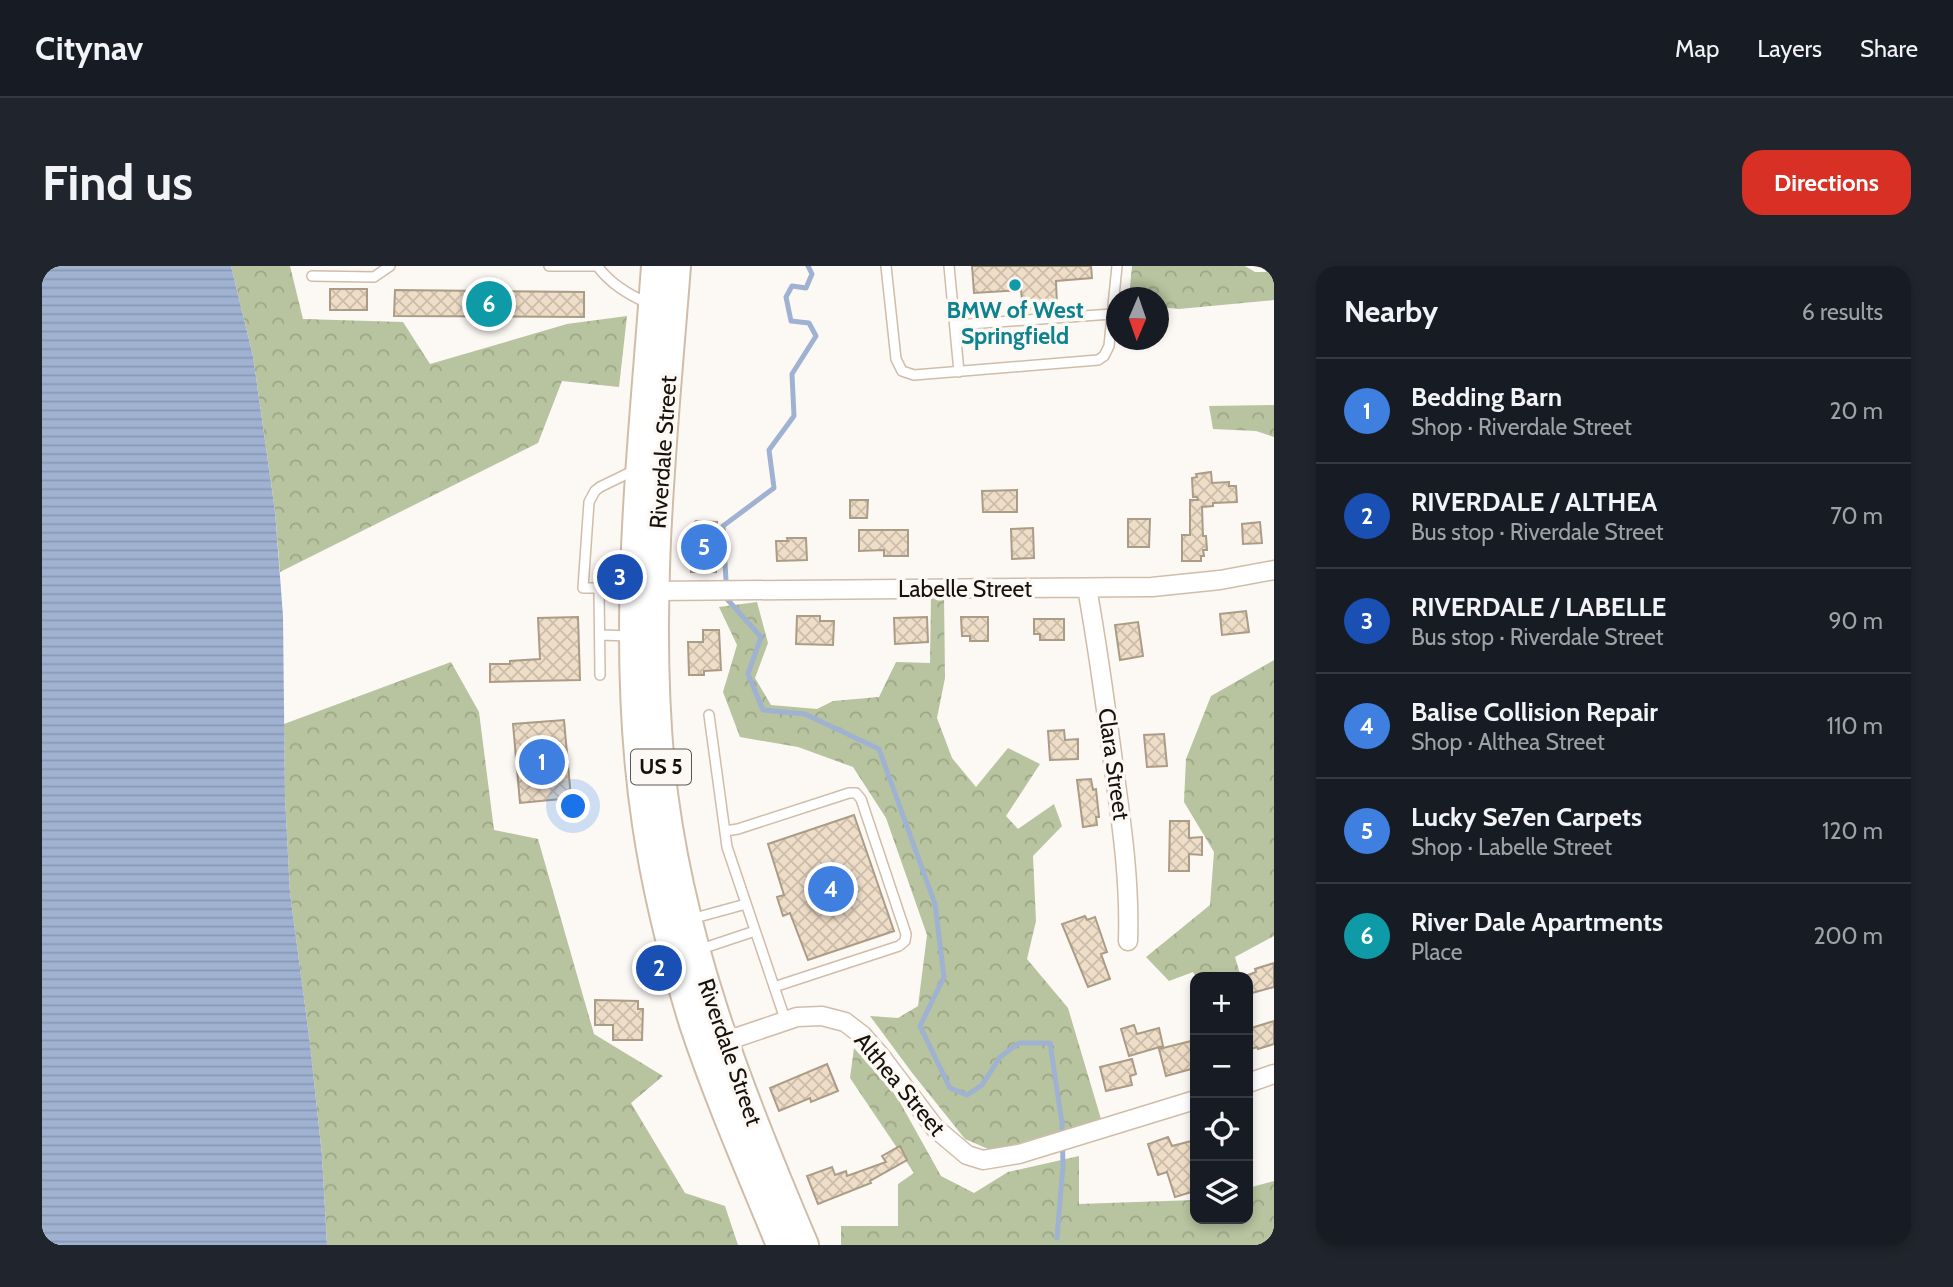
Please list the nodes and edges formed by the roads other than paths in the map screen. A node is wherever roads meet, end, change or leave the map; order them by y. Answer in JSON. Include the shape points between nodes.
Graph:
{"nodes":[{"id":1,"x":390,"y":266,"type":"edge"},
{"id":2,"x":549,"y":266,"type":"edge"},
{"id":3,"x":599,"y":266,"type":"edge"},
{"id":4,"x":655,"y":266,"type":"edge"},
{"id":5,"x":677,"y":266,"type":"edge"},
{"id":6,"x":886,"y":266,"type":"edge"},
{"id":7,"x":949,"y":266,"type":"edge"},
{"id":8,"x":1117,"y":266,"type":"edge"},
{"id":9,"x":312,"y":276,"type":"dead end"},
{"id":10,"x":1115,"y":287,"type":"edge"},
{"id":11,"x":652,"y":306,"type":"junction"},
{"id":12,"x":1106,"y":314,"type":"edge"},
{"id":13,"x":954,"y":325,"type":"junction"},
{"id":14,"x":1107,"y":350,"type":"edge"},
{"id":15,"x":959,"y":372,"type":"junction"},
{"id":16,"x":640,"y":468,"type":"junction"},
{"id":17,"x":1274,"y":570,"type":"edge"},
{"id":18,"x":1087,"y":588,"type":"junction"},
{"id":19,"x":643,"y":591,"type":"junction"},
{"id":20,"x":600,"y":635,"type":"junction"},
{"id":21,"x":632,"y":636,"type":"junction"},
{"id":22,"x":600,"y":676,"type":"dead end"},
{"id":23,"x":709,"y":715,"type":"dead end"},
{"id":24,"x":724,"y":831,"type":"junction"},
{"id":25,"x":746,"y":904,"type":"junction"},
{"id":26,"x":688,"y":920,"type":"junction"},
{"id":27,"x":755,"y":931,"type":"junction"},
{"id":28,"x":1128,"y":941,"type":"dead end"},
{"id":29,"x":696,"y":951,"type":"junction"},
{"id":30,"x":774,"y":987,"type":"junction"},
{"id":31,"x":785,"y":1019,"type":"junction"},
{"id":32,"x":713,"y":1045,"type":"junction"},
{"id":33,"x":1274,"y":1074,"type":"edge"},
{"id":34,"x":1253,"y":1081,"type":"edge"},
{"id":35,"x":1190,"y":1102,"type":"edge"},
{"id":36,"x":780,"y":1245,"type":"edge"},
{"id":37,"x":806,"y":1245,"type":"edge"}],
"edges":[{"from":1,"to":9,"type":"lane","via":[[374,276]]},
{"from":2,"to":3,"type":"lane"},
{"from":3,"to":11,"type":"lane","via":[[623,291]]},
{"from":4,"to":11,"type":"main road","name":"Riverdale Street","number":"US 5"},
{"from":5,"to":19,"type":"main road","name":"Riverdale Street","number":"US 5"},
{"from":6,"to":15,"type":"lane","via":[[897,366],[915,375]]},
{"from":7,"to":13,"type":"lane"},
{"from":8,"to":10,"type":"lane"},
{"from":11,"to":16,"type":"main road","name":"Riverdale Street","number":"US 5"},
{"from":12,"to":13,"type":"lane"},
{"from":13,"to":15,"type":"lane"},
{"from":14,"to":15,"type":"lane","via":[[1098,360]]},
{"from":16,"to":19,"type":"main road","name":"Riverdale Street","number":"US 5"},
{"from":16,"to":20,"type":"lane","via":[[600,486],[589,502],[583,588],[599,589]]},
{"from":17,"to":18,"type":"street","name":"Labelle Street","via":[[1188,585]]},
{"from":18,"to":19,"type":"street","name":"Labelle Street"},
{"from":18,"to":28,"type":"street","name":"Clara Street","via":[[1126,853]]},
{"from":19,"to":21,"type":"main road","name":"Riverdale Street","number":"US 5"},
{"from":19,"to":26,"type":"main road","name":"Riverdale Street","number":"US 5","via":[[661,769]]},
{"from":20,"to":21,"type":"lane"},
{"from":20,"to":22,"type":"lane"},
{"from":21,"to":32,"type":"main road","name":"Riverdale Street","number":"US 5","via":[[637,744],[652,861],[670,942]]},
{"from":23,"to":24,"type":"lane"},
{"from":24,"to":25,"type":"lane"},
{"from":24,"to":30,"type":"lane","via":[[856,793],[906,934],[901,946]]},
{"from":25,"to":26,"type":"lane"},
{"from":25,"to":27,"type":"lane"},
{"from":26,"to":29,"type":"main road","name":"Riverdale Street","number":"US 5"},
{"from":27,"to":29,"type":"lane"},
{"from":27,"to":30,"type":"lane"},
{"from":29,"to":32,"type":"main road","name":"Riverdale Street","number":"US 5"},
{"from":30,"to":31,"type":"lane"},
{"from":31,"to":32,"type":"street","name":"Althea Street"},
{"from":31,"to":35,"type":"street","name":"Althea Street","via":[[822,1016],[854,1028],[935,1128],[967,1156],[983,1160],[1044,1147]]},
{"from":32,"to":36,"type":"main road","name":"Riverdale Street","number":"US 5","via":[[730,1124]]},
{"from":32,"to":37,"type":"main road","name":"Riverdale Street","number":"US 5","via":[[751,1117]]},
{"from":33,"to":34,"type":"street"}]}
